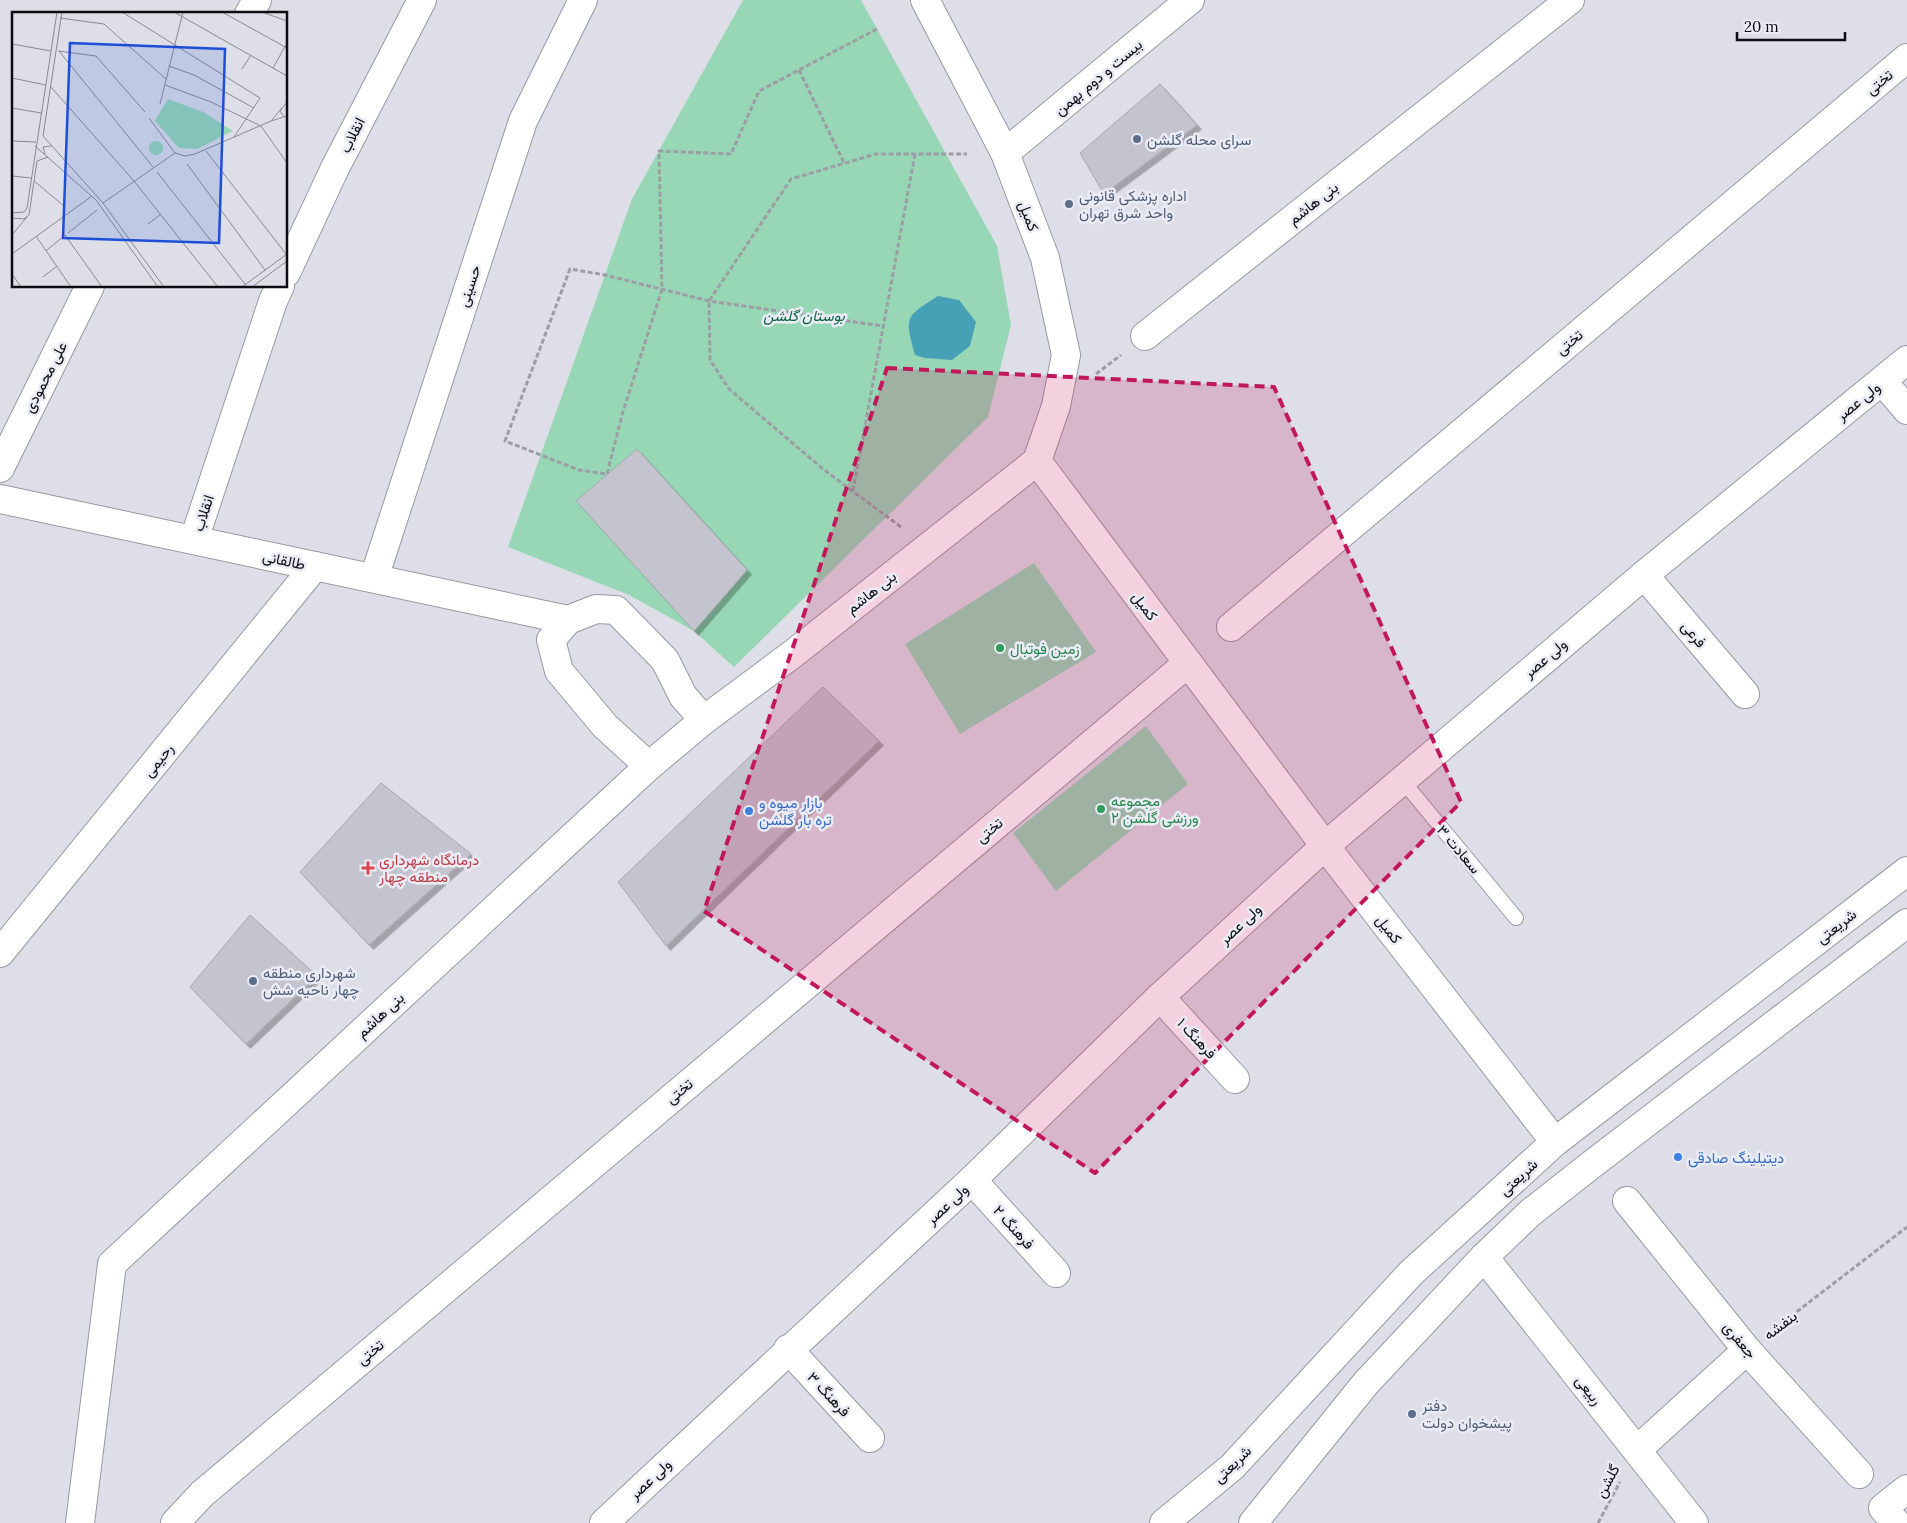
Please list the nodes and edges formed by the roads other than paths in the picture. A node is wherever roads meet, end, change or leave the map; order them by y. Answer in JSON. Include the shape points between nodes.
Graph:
{"nodes":[{"id":1,"x":257,"y":0,"type":"edge"},
{"id":2,"x":422,"y":0,"type":"edge"},
{"id":3,"x":582,"y":0,"type":"edge"},
{"id":4,"x":925,"y":0,"type":"edge"},
{"id":5,"x":1190,"y":0,"type":"edge"},
{"id":6,"x":1570,"y":0,"type":"edge"},
{"id":7,"x":250,"y":12,"type":"edge"},
{"id":8,"x":1907,"y":58,"type":"edge"},
{"id":9,"x":1006,"y":153,"type":"junction"},
{"id":10,"x":288,"y":269,"type":"edge"},
{"id":11,"x":89,"y":288,"type":"edge"},
{"id":12,"x":279,"y":288,"type":"edge"},
{"id":13,"x":1144,"y":336,"type":"road end"},
{"id":14,"x":1907,"y":360,"type":"edge"},
{"id":15,"x":1882,"y":382,"type":"junction"},
{"id":16,"x":1907,"y":410,"type":"edge"},
{"id":17,"x":1037,"y":461,"type":"junction"},
{"id":18,"x":0,"y":468,"type":"edge"},
{"id":19,"x":0,"y":499,"type":"edge"},
{"id":20,"x":194,"y":540,"type":"junction"},
{"id":21,"x":315,"y":566,"type":"junction"},
{"id":22,"x":1644,"y":574,"type":"junction"},
{"id":23,"x":374,"y":578,"type":"junction"},
{"id":24,"x":568,"y":620,"type":"junction"},
{"id":25,"x":1231,"y":626,"type":"dead end"},
{"id":26,"x":1188,"y":663,"type":"junction"},
{"id":27,"x":1745,"y":694,"type":"dead end"},
{"id":28,"x":704,"y":720,"type":"junction"},
{"id":29,"x":648,"y":766,"type":"junction"},
{"id":30,"x":1402,"y":780,"type":"junction"},
{"id":31,"x":1325,"y":846,"type":"junction"},
{"id":32,"x":1907,"y":871,"type":"edge"},
{"id":33,"x":1516,"y":918,"type":"dead end"},
{"id":34,"x":1907,"y":923,"type":"edge"},
{"id":35,"x":0,"y":953,"type":"edge"},
{"id":36,"x":1160,"y":997,"type":"junction"},
{"id":37,"x":1235,"y":1078,"type":"dead end"},
{"id":38,"x":1555,"y":1142,"type":"junction"},
{"id":39,"x":972,"y":1180,"type":"junction"},
{"id":40,"x":1627,"y":1201,"type":"dead end"},
{"id":41,"x":1484,"y":1258,"type":"junction"},
{"id":42,"x":1056,"y":1273,"type":"dead end"},
{"id":43,"x":788,"y":1350,"type":"junction"},
{"id":44,"x":1747,"y":1350,"type":"junction"},
{"id":45,"x":870,"y":1438,"type":"dead end"},
{"id":46,"x":1636,"y":1450,"type":"junction"},
{"id":47,"x":1858,"y":1474,"type":"dead end"},
{"id":48,"x":1907,"y":1489,"type":"edge"},
{"id":49,"x":1890,"y":1515,"type":"edge"},
{"id":50,"x":80,"y":1523,"type":"edge"},
{"id":51,"x":175,"y":1523,"type":"edge"},
{"id":52,"x":604,"y":1523,"type":"edge"},
{"id":53,"x":1164,"y":1523,"type":"edge"},
{"id":54,"x":1253,"y":1523,"type":"edge"},
{"id":55,"x":1694,"y":1523,"type":"edge"}],
"edges":[{"from":1,"to":7,"type":"street"},
{"from":2,"to":10,"type":"street","name":"انقلاب","via":[[335,168]]},
{"from":3,"to":23,"type":"street","name":"حسینی","via":[[523,120]]},
{"from":4,"to":9,"type":"street","name":"کمیل"},
{"from":5,"to":9,"type":"street","name":"بیست و دوم بهمن"},
{"from":6,"to":13,"type":"street","name":"بنی هاشم"},
{"from":8,"to":25,"type":"street","name":"تختی"},
{"from":9,"to":17,"type":"street","name":"کمیل","via":[[1045,258],[1066,354],[1056,406]]},
{"from":11,"to":18,"type":"street","name":"علی محمودی"},
{"from":12,"to":20,"type":"street","name":"انقلاب"},
{"from":14,"to":15,"type":"street","name":"ولی عصر"},
{"from":15,"to":16,"type":"street"},
{"from":15,"to":22,"type":"street","name":"ولی عصر"},
{"from":17,"to":26,"type":"street","name":"کمیل"},
{"from":17,"to":28,"type":"street","name":"بنی هاشم","via":[[794,654]]},
{"from":19,"to":20,"type":"street","name":"طالقانی"},
{"from":20,"to":21,"type":"street","name":"طالقانی"},
{"from":21,"to":23,"type":"street","name":"طالقانی"},
{"from":21,"to":35,"type":"street","name":"رحیمی"},
{"from":22,"to":27,"type":"street","name":"فرعی"},
{"from":22,"to":30,"type":"street","name":"ولی عصر"},
{"from":23,"to":24,"type":"street","name":"طالقانی"},
{"from":24,"to":28,"type":"street","via":[[596,609],[616,610],[665,660],[683,696]]},
{"from":24,"to":29,"type":"street","via":[[551,640],[558,671],[605,726]]},
{"from":26,"to":31,"type":"street","name":"کمیل"},
{"from":26,"to":51,"type":"street","name":"تختی","via":[[202,1494]]},
{"from":28,"to":29,"type":"street","name":"بنی هاشم"},
{"from":29,"to":50,"type":"street","name":"بنی هاشم","via":[[112,1264]]},
{"from":30,"to":31,"type":"street","name":"ولی عصر"},
{"from":30,"to":33,"type":"lane","name":"سعادت ۳"},
{"from":31,"to":36,"type":"street","name":"ولی عصر"},
{"from":31,"to":38,"type":"street","name":"کمیل"},
{"from":32,"to":38,"type":"street","name":"شریعتی"},
{"from":34,"to":41,"type":"street","via":[[1591,1165],[1530,1214]]},
{"from":36,"to":37,"type":"street","name":"فرهنگ ۱"},
{"from":36,"to":39,"type":"street","name":"ولی عصر"},
{"from":38,"to":53,"type":"street","name":"شریعتی","via":[[1411,1273],[1232,1466]]},
{"from":39,"to":42,"type":"street","name":"فرهنگ ۲"},
{"from":39,"to":43,"type":"street","name":"ولی عصر"},
{"from":40,"to":44,"type":"street","name":"جعفری"},
{"from":41,"to":46,"type":"street","name":"ربیعی"},
{"from":41,"to":54,"type":"street","via":[[1366,1383]]},
{"from":43,"to":45,"type":"street","name":"فرهنگ ۳"},
{"from":43,"to":52,"type":"street","name":"ولی عصر"},
{"from":44,"to":46,"type":"street","name":"بنفشه"},
{"from":44,"to":47,"type":"street","name":"جعفری"},
{"from":46,"to":55,"type":"street","name":"ربیعی"},
{"from":48,"to":49,"type":"street"}]}
